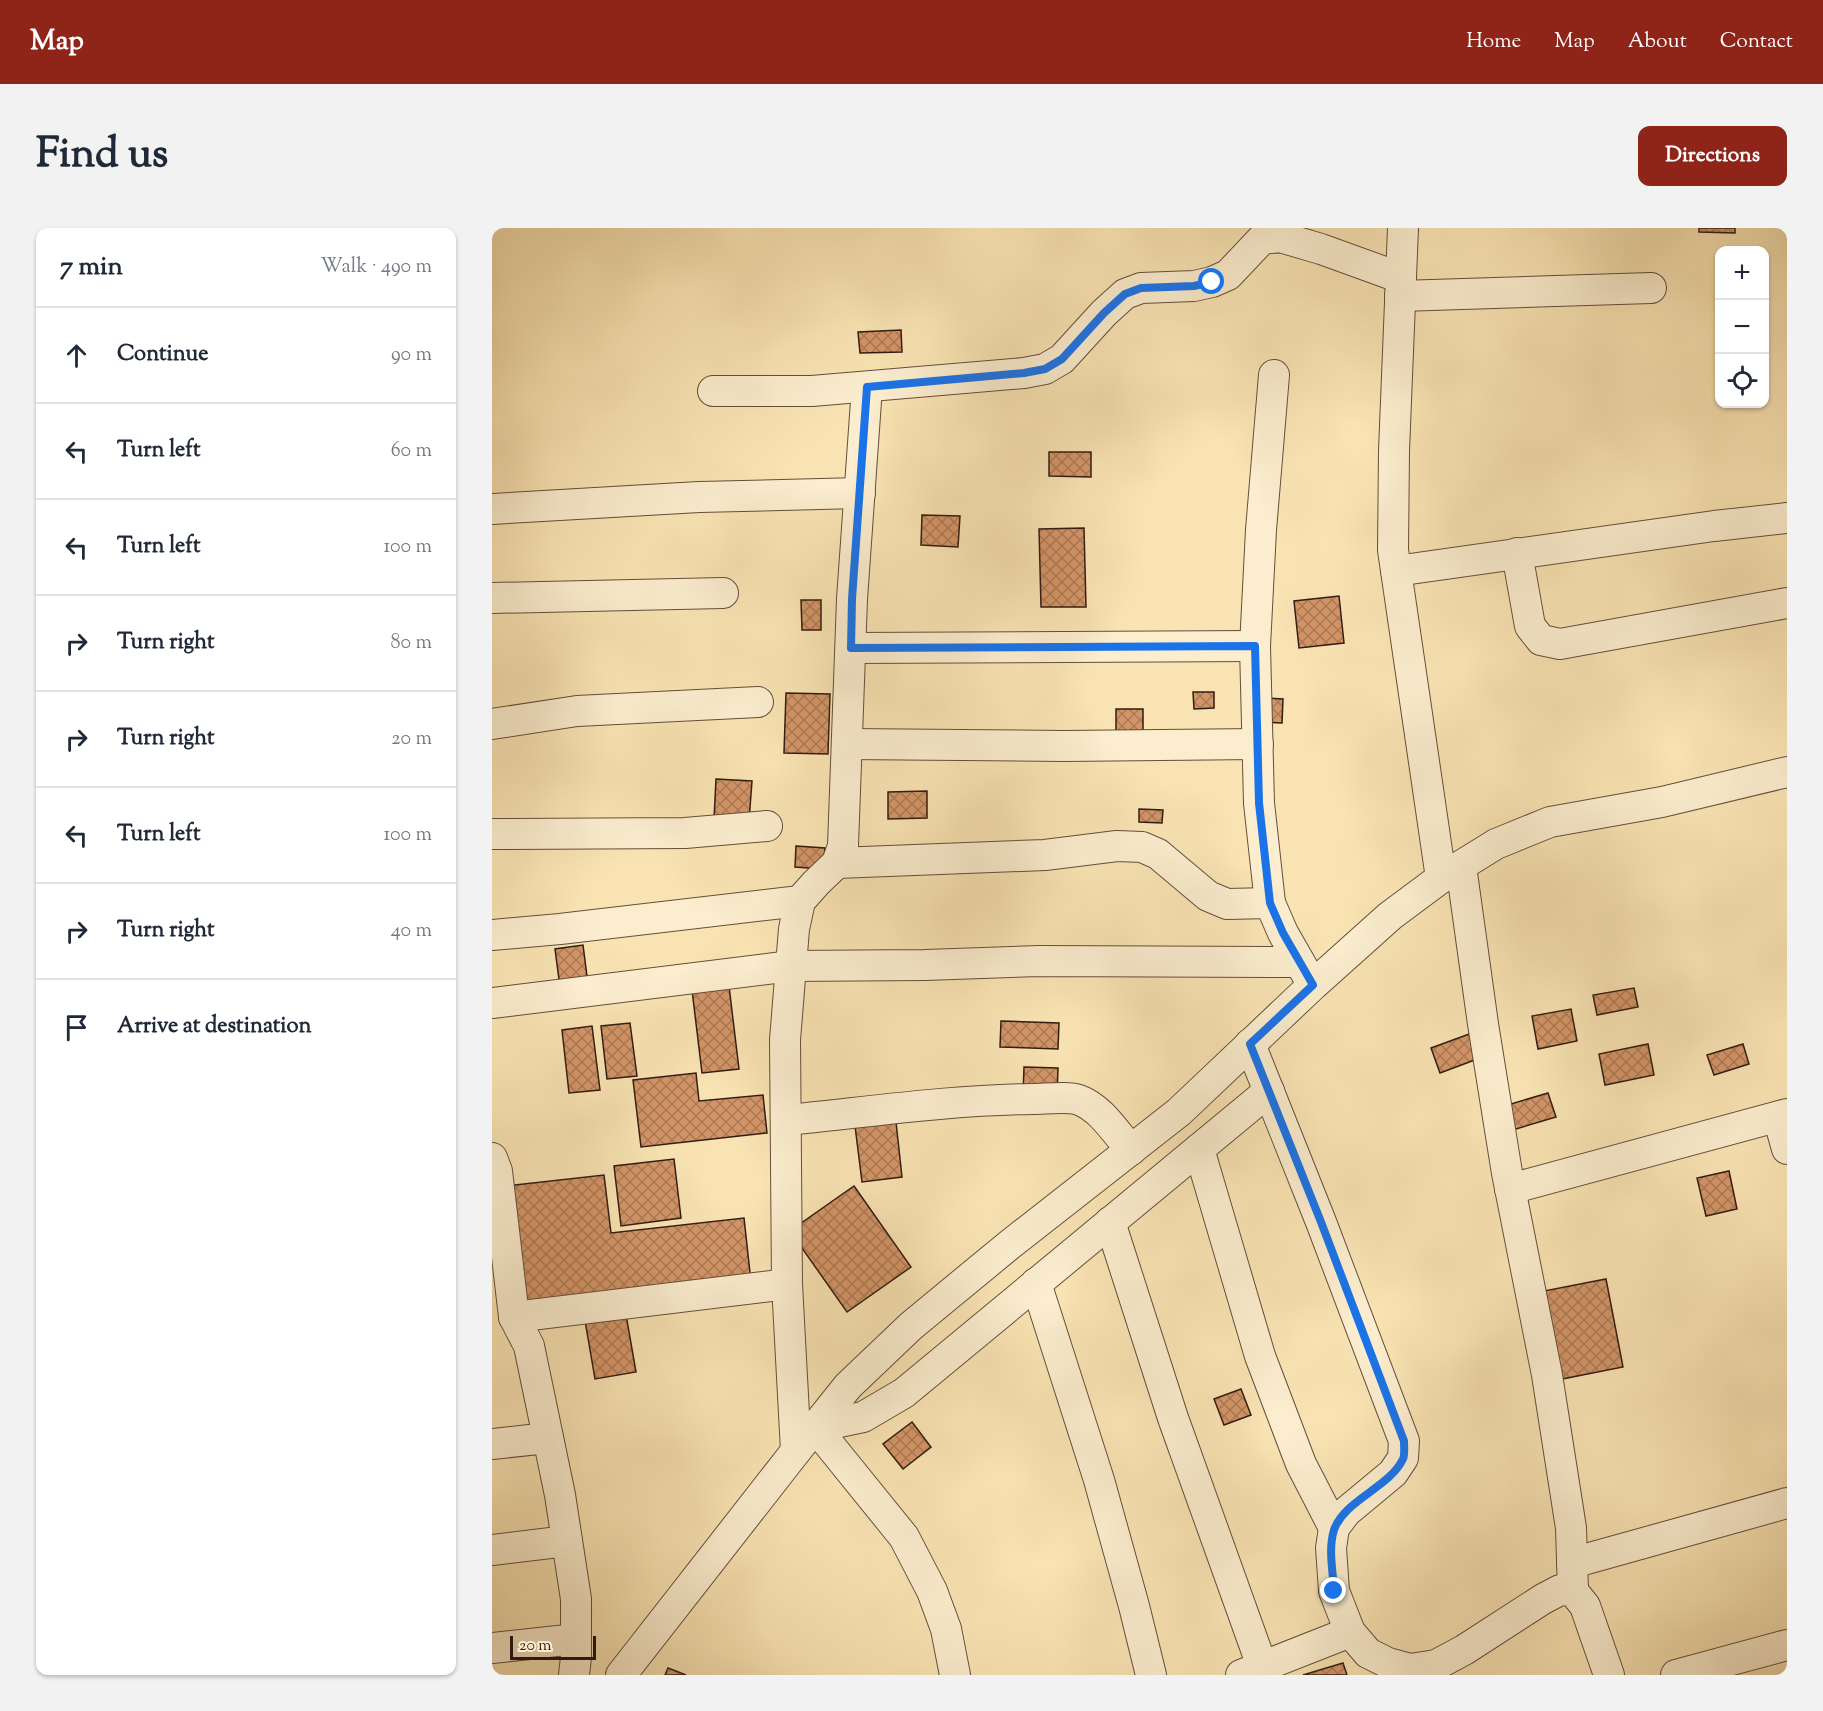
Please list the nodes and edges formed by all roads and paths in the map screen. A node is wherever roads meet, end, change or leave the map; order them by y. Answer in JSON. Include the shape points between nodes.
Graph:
{"nodes":[{"id":1,"x":1403,"y":228,"type":"edge"},
{"id":2,"x":1401,"y":287,"type":"junction"},
{"id":3,"x":1651,"y":288,"type":"dead end"},
{"id":4,"x":1274,"y":375,"type":"dead end"},
{"id":5,"x":867,"y":387,"type":"junction"},
{"id":6,"x":714,"y":391,"type":"dead end"},
{"id":7,"x":860,"y":493,"type":"junction"},
{"id":8,"x":492,"y":509,"type":"edge"},
{"id":9,"x":1787,"y":518,"type":"edge"},
{"id":10,"x":1517,"y":553,"type":"junction"},
{"id":11,"x":1396,"y":571,"type":"junction"},
{"id":12,"x":723,"y":592,"type":"dead end"},
{"id":13,"x":492,"y":598,"type":"edge"},
{"id":14,"x":1787,"y":603,"type":"edge"},
{"id":15,"x":1255,"y":646,"type":"junction"},
{"id":16,"x":851,"y":648,"type":"junction"},
{"id":17,"x":758,"y":702,"type":"dead end"},
{"id":18,"x":492,"y":724,"type":"edge"},
{"id":19,"x":847,"y":744,"type":"junction"},
{"id":20,"x":1258,"y":744,"type":"junction"},
{"id":21,"x":1787,"y":772,"type":"edge"},
{"id":22,"x":767,"y":826,"type":"dead end"},
{"id":23,"x":492,"y":834,"type":"edge"},
{"id":24,"x":837,"y":863,"type":"junction"},
{"id":25,"x":1451,"y":872,"type":"junction"},
{"id":26,"x":800,"y":901,"type":"junction"},
{"id":27,"x":1270,"y":903,"type":"junction"},
{"id":28,"x":492,"y":934,"type":"edge"},
{"id":29,"x":791,"y":966,"type":"junction"},
{"id":30,"x":1306,"y":973,"type":"junction"},
{"id":31,"x":492,"y":1003,"type":"edge"},
{"id":32,"x":1250,"y":1044,"type":"junction"},
{"id":33,"x":1269,"y":1091,"type":"junction"},
{"id":34,"x":1782,"y":1115,"type":"edge"},
{"id":35,"x":786,"y":1120,"type":"junction"},
{"id":36,"x":1199,"y":1149,"type":"junction"},
{"id":37,"x":1787,"y":1149,"type":"edge"},
{"id":38,"x":1131,"y":1150,"type":"junction"},
{"id":39,"x":492,"y":1158,"type":"edge"},
{"id":40,"x":1510,"y":1189,"type":"junction"},
{"id":41,"x":1110,"y":1222,"type":"junction"},
{"id":42,"x":1036,"y":1283,"type":"junction"},
{"id":43,"x":787,"y":1284,"type":"junction"},
{"id":44,"x":514,"y":1317,"type":"junction"},
{"id":45,"x":815,"y":1427,"type":"junction"},
{"id":46,"x":548,"y":1438,"type":"junction"},
{"id":47,"x":492,"y":1444,"type":"edge"},
{"id":48,"x":795,"y":1451,"type":"junction"},
{"id":49,"x":1787,"y":1503,"type":"edge"},
{"id":50,"x":1334,"y":1528,"type":"junction"},
{"id":51,"x":567,"y":1540,"type":"junction"},
{"id":52,"x":492,"y":1550,"type":"edge"},
{"id":53,"x":1573,"y":1577,"type":"junction"},
{"id":54,"x":1350,"y":1632,"type":"junction"},
{"id":55,"x":576,"y":1639,"type":"junction"},
{"id":56,"x":1787,"y":1645,"type":"edge"},
{"id":57,"x":492,"y":1648,"type":"edge"},
{"id":58,"x":1251,"y":1670,"type":"edge"},
{"id":59,"x":574,"y":1675,"type":"edge"},
{"id":60,"x":621,"y":1675,"type":"edge"},
{"id":61,"x":955,"y":1675,"type":"edge"},
{"id":62,"x":1151,"y":1675,"type":"edge"},
{"id":63,"x":1609,"y":1675,"type":"edge"},
{"id":64,"x":1676,"y":1675,"type":"edge"}],
"edges":[{"from":1,"to":2,"type":"street"},
{"from":2,"to":3,"type":"street"},
{"from":2,"to":5,"type":"street","via":[[1321,249],[1280,237],[1262,240],[1228,275],[1212,282],[1141,288],[1125,294],[1062,359],[1045,369]]},
{"from":2,"to":11,"type":"street","via":[[1394,451]]},
{"from":4,"to":15,"type":"street"},
{"from":5,"to":6,"type":"street"},
{"from":5,"to":7,"type":"street"},
{"from":7,"to":8,"type":"street"},
{"from":7,"to":16,"type":"street"},
{"from":9,"to":10,"type":"street"},
{"from":10,"to":11,"type":"street"},
{"from":10,"to":14,"type":"street","via":[[1530,626],[1541,640],[1560,644]]},
{"from":11,"to":25,"type":"street"},
{"from":12,"to":13,"type":"street"},
{"from":15,"to":16,"type":"street"},
{"from":15,"to":20,"type":"street"},
{"from":16,"to":19,"type":"street"},
{"from":17,"to":18,"type":"street","via":[[577,711]]},
{"from":19,"to":20,"type":"street"},
{"from":19,"to":24,"type":"street","via":[[843,846]]},
{"from":20,"to":27,"type":"street","via":[[1259,803]]},
{"from":21,"to":25,"type":"street","via":[[1662,802],[1550,822],[1496,844]]},
{"from":22,"to":23,"type":"street","via":[[685,832]]},
{"from":24,"to":26,"type":"street"},
{"from":24,"to":27,"type":"street","via":[[1142,847],[1158,854],[1208,896],[1227,904]]},
{"from":25,"to":30,"type":"street"},
{"from":25,"to":40,"type":"street","via":[[1483,1024]]},
{"from":26,"to":28,"type":"street"},
{"from":26,"to":29,"type":"street"},
{"from":27,"to":30,"type":"street"},
{"from":29,"to":30,"type":"street","via":[[1039,961]]},
{"from":29,"to":31,"type":"street"},
{"from":29,"to":35,"type":"street","via":[[785,1040]]},
{"from":30,"to":32,"type":"street"},
{"from":32,"to":33,"type":"street"},
{"from":32,"to":38,"type":"street","via":[[1179,1112]]},
{"from":33,"to":36,"type":"street"},
{"from":33,"to":50,"type":"street","via":[[1404,1441],[1403,1458],[1392,1473],[1346,1512]]},
{"from":34,"to":37,"type":"street"},
{"from":34,"to":40,"type":"street"},
{"from":35,"to":38,"type":"street","via":[[961,1102],[1076,1099],[1090,1105]]},
{"from":35,"to":43,"type":"street"},
{"from":36,"to":41,"type":"street"},
{"from":36,"to":50,"type":"street","via":[[1260,1356],[1300,1464]]},
{"from":38,"to":45,"type":"street","via":[[911,1326],[848,1386]]},
{"from":39,"to":44,"type":"street","via":[[497,1171]]},
{"from":40,"to":53,"type":"street","via":[[1547,1375],[1571,1528]]},
{"from":41,"to":42,"type":"street"},
{"from":41,"to":58,"type":"street"},
{"from":42,"to":45,"type":"street","via":[[904,1393],[863,1417]]},
{"from":42,"to":62,"type":"street","via":[[1099,1480]]},
{"from":43,"to":44,"type":"street"},
{"from":43,"to":48,"type":"street"},
{"from":44,"to":46,"type":"street","via":[[530,1346]]},
{"from":45,"to":48,"type":"street"},
{"from":45,"to":61,"type":"street","via":[[904,1537],[932,1591],[946,1629]]},
{"from":46,"to":47,"type":"street"},
{"from":46,"to":51,"type":"street"},
{"from":48,"to":60,"type":"street"},
{"from":49,"to":53,"type":"street"},
{"from":50,"to":54,"type":"street","via":[[1334,1591]]},
{"from":51,"to":52,"type":"street"},
{"from":51,"to":55,"type":"street","via":[[576,1599]]},
{"from":53,"to":54,"type":"street","via":[[1560,1590],[1436,1665],[1410,1668],[1388,1663],[1368,1653]]},
{"from":53,"to":63,"type":"street"},
{"from":54,"to":58,"type":"street"},
{"from":55,"to":57,"type":"street"},
{"from":55,"to":59,"type":"street"},
{"from":56,"to":64,"type":"street"}]}
